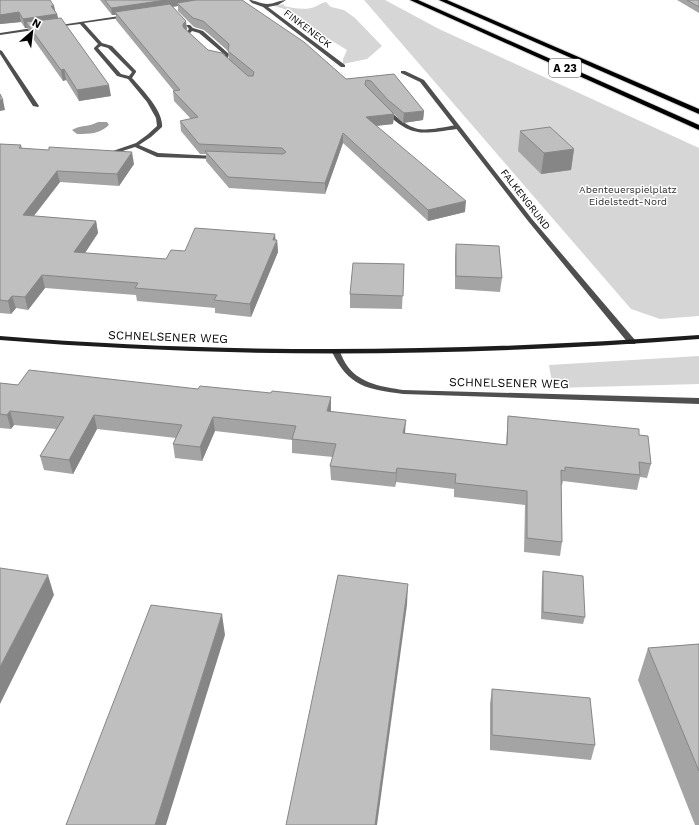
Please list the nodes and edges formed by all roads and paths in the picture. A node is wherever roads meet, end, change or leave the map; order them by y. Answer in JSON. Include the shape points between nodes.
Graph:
{"nodes":[{"id":1,"x":252,"y":0,"type":"edge"},
{"id":2,"x":284,"y":0,"type":"edge"},
{"id":3,"x":413,"y":0,"type":"edge"},
{"id":4,"x":442,"y":0,"type":"edge"},
{"id":5,"x":263,"y":5,"type":"junction"},
{"id":6,"x":134,"y":15,"type":"edge"},
{"id":7,"x":182,"y":20,"type":"edge"},
{"id":8,"x":81,"y":23,"type":"junction"},
{"id":9,"x":52,"y":27,"type":"edge"},
{"id":10,"x":44,"y":28,"type":"edge"},
{"id":11,"x":191,"y":29,"type":"junction"},
{"id":12,"x":0,"y":34,"type":"edge"},
{"id":13,"x":197,"y":43,"type":"edge"},
{"id":14,"x":100,"y":44,"type":"junction"},
{"id":15,"x":0,"y":51,"type":"edge"},
{"id":16,"x":218,"y":58,"type":"edge"},
{"id":17,"x":225,"y":60,"type":"junction"},
{"id":18,"x":230,"y":65,"type":"edge"},
{"id":19,"x":343,"y":66,"type":"dead end"},
{"id":20,"x":403,"y":72,"type":"dead end"},
{"id":21,"x":130,"y":78,"type":"junction"},
{"id":22,"x":36,"y":106,"type":"dead end"},
{"id":23,"x":384,"y":108,"type":"edge"},
{"id":24,"x":699,"y":112,"type":"edge"},
{"id":25,"x":457,"y":127,"type":"junction"},
{"id":26,"x":699,"y":128,"type":"edge"},
{"id":27,"x":136,"y":146,"type":"junction"},
{"id":28,"x":104,"y":154,"type":"edge"},
{"id":29,"x":220,"y":158,"type":"edge"},
{"id":30,"x":699,"y":337,"type":"edge"},
{"id":31,"x":0,"y":338,"type":"edge"},
{"id":32,"x":632,"y":342,"type":"junction"},
{"id":33,"x":336,"y":352,"type":"junction"},
{"id":34,"x":699,"y":401,"type":"edge"}],
"edges":[{"from":1,"to":5,"type":"street","name":"FINKENECK"},
{"from":2,"to":5,"type":"street","name":"FINKENECK","via":[[277,4]]},
{"from":3,"to":26,"type":"highway","number":"A 23"},
{"from":4,"to":24,"type":"highway","number":"A 23"},
{"from":5,"to":19,"type":"street","name":"FINKENECK"},
{"from":6,"to":8,"type":"street"},
{"from":7,"to":11,"type":"street"},
{"from":8,"to":9,"type":"street"},
{"from":8,"to":14,"type":"street"},
{"from":10,"to":12,"type":"street"},
{"from":11,"to":13,"type":"street","via":[[187,34]]},
{"from":11,"to":17,"type":"street","via":[[201,32],[227,55]]},
{"from":14,"to":21,"type":"street","via":[[110,47],[134,72]]},
{"from":14,"to":21,"type":"street","via":[[96,48],[119,75]]},
{"from":15,"to":22,"type":"street"},
{"from":16,"to":17,"type":"street"},
{"from":17,"to":18,"type":"street"},
{"from":20,"to":25,"type":"street","name":"FALKENGRUND","via":[[422,81]]},
{"from":21,"to":27,"type":"street","via":[[149,101],[159,118],[160,126]]},
{"from":23,"to":25,"type":"street","via":[[402,126],[417,132]]},
{"from":25,"to":32,"type":"street","name":"FALKENGRUND","via":[[530,220]]},
{"from":27,"to":28,"type":"street"},
{"from":27,"to":29,"type":"street","via":[[157,156]]},
{"from":30,"to":32,"type":"street","name":"SCHNELSENER WEG"},
{"from":31,"to":33,"type":"street","name":"SCHNELSENER WEG","via":[[93,346]]},
{"from":32,"to":33,"type":"street","name":"SCHNELSENER WEG"},
{"from":33,"to":34,"type":"street","name":"SCHNELSENER WEG","via":[[346,370],[357,380],[403,392]]}]}
